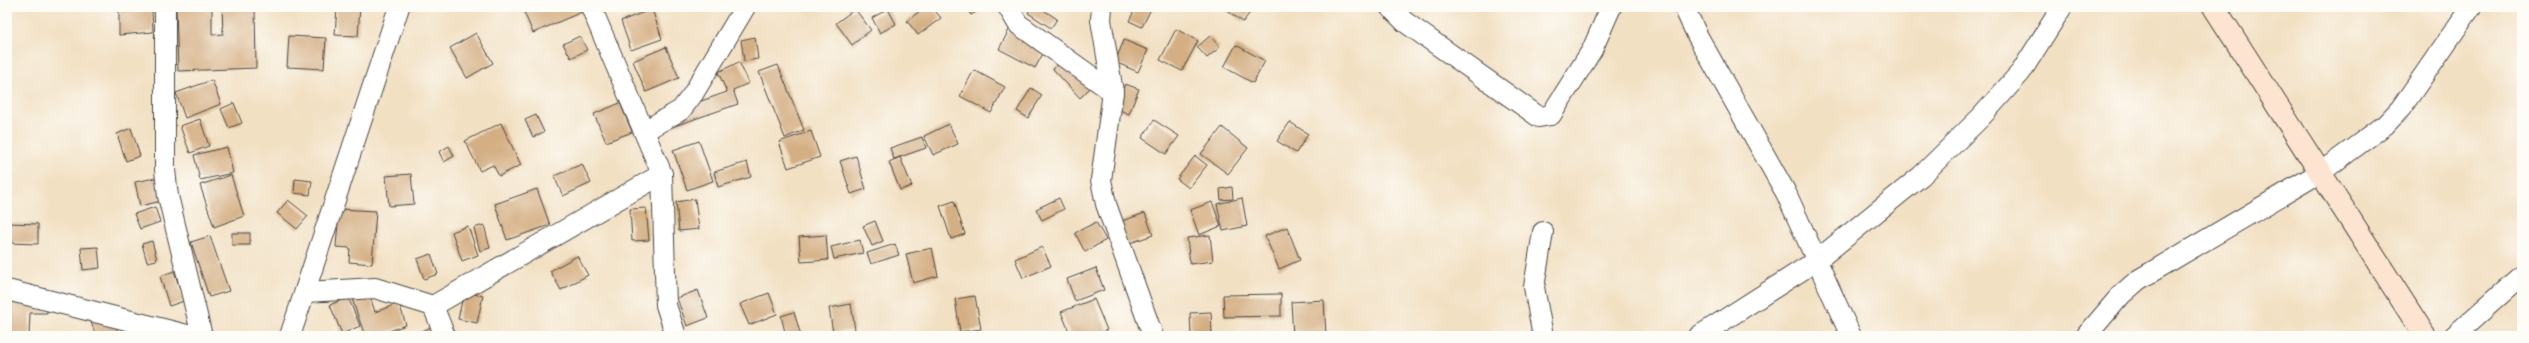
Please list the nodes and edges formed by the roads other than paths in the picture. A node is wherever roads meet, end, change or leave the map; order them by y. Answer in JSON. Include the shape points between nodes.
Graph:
{"nodes":[{"id":1,"x":165,"y":7,"type":"edge"},
{"id":2,"x":399,"y":7,"type":"edge"},
{"id":3,"x":591,"y":7,"type":"edge"},
{"id":4,"x":745,"y":7,"type":"edge"},
{"id":5,"x":1008,"y":7,"type":"edge"},
{"id":6,"x":1102,"y":7,"type":"edge"},
{"id":7,"x":1390,"y":7,"type":"edge"},
{"id":8,"x":1611,"y":7,"type":"edge"},
{"id":9,"x":1684,"y":7,"type":"edge"},
{"id":10,"x":2062,"y":7,"type":"edge"},
{"id":11,"x":2214,"y":7,"type":"edge"},
{"id":12,"x":2471,"y":7,"type":"edge"},
{"id":13,"x":1113,"y":92,"type":"junction"},
{"id":14,"x":644,"y":131,"type":"junction"},
{"id":15,"x":2321,"y":172,"type":"junction"},
{"id":16,"x":662,"y":174,"type":"junction"},
{"id":17,"x":1543,"y":232,"type":"dead end"},
{"id":18,"x":1816,"y":261,"type":"junction"},
{"id":19,"x":2522,"y":275,"type":"edge"},
{"id":20,"x":7,"y":290,"type":"edge"},
{"id":21,"x":306,"y":292,"type":"junction"},
{"id":22,"x":433,"y":306,"type":"junction"},
{"id":23,"x":190,"y":336,"type":"edge"},
{"id":24,"x":202,"y":336,"type":"edge"},
{"id":25,"x":290,"y":336,"type":"edge"},
{"id":26,"x":445,"y":336,"type":"edge"},
{"id":27,"x":676,"y":336,"type":"edge"},
{"id":28,"x":1153,"y":336,"type":"edge"},
{"id":29,"x":1543,"y":336,"type":"edge"},
{"id":30,"x":1699,"y":336,"type":"edge"},
{"id":31,"x":1851,"y":336,"type":"edge"},
{"id":32,"x":2086,"y":336,"type":"edge"},
{"id":33,"x":2426,"y":336,"type":"edge"},
{"id":34,"x":2454,"y":336,"type":"edge"}],
"edges":[{"from":1,"to":24,"type":"street","via":[[165,170],[168,196]]},
{"from":2,"to":21,"type":"street"},
{"from":3,"to":14,"type":"street"},
{"from":4,"to":14,"type":"street","via":[[681,110]]},
{"from":5,"to":13,"type":"street","via":[[1018,24]]},
{"from":6,"to":13,"type":"street","via":[[1101,20]]},
{"from":7,"to":8,"type":"street","via":[[1405,22],[1540,117],[1545,117],[1551,115],[1592,50]]},
{"from":9,"to":18,"type":"street","via":[[1697,35],[1786,193]]},
{"from":10,"to":18,"type":"street","via":[[2022,72],[1981,117],[1921,176]]},
{"from":11,"to":15,"type":"street"},
{"from":12,"to":15,"type":"street","via":[[2401,108],[2385,126]]},
{"from":13,"to":28,"type":"street","via":[[1101,180],[1106,204]]},
{"from":14,"to":16,"type":"street"},
{"from":15,"to":32,"type":"street","via":[[2138,280],[2121,294]]},
{"from":15,"to":33,"type":"street"},
{"from":16,"to":22,"type":"street"},
{"from":16,"to":27,"type":"street","via":[[666,305]]},
{"from":17,"to":29,"type":"street","via":[[1534,287]]},
{"from":18,"to":30,"type":"street"},
{"from":18,"to":31,"type":"street"},
{"from":19,"to":34,"type":"street"},
{"from":20,"to":23,"type":"street"},
{"from":21,"to":22,"type":"street","via":[[375,288]]},
{"from":21,"to":25,"type":"street"},
{"from":22,"to":26,"type":"street"}]}
